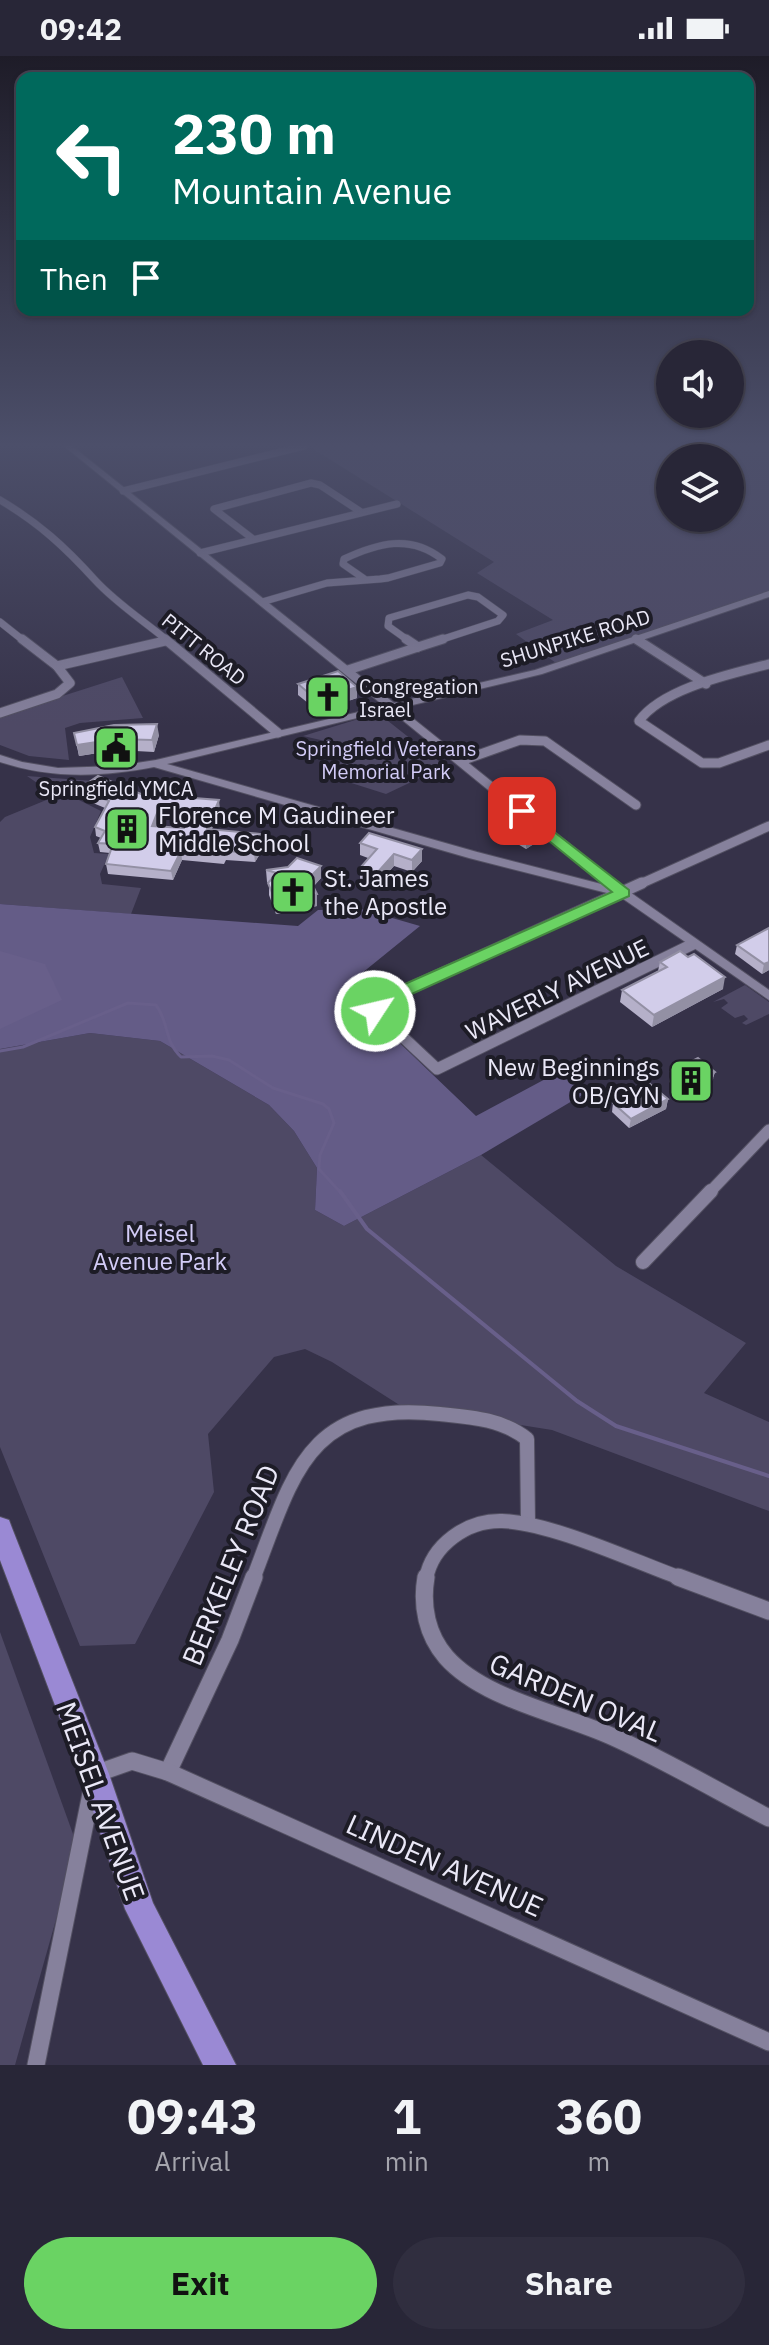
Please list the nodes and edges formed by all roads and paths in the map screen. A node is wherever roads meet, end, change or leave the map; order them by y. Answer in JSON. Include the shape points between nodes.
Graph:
{"nodes":[{"id":1,"x":56,"y":540,"type":"edge"},
{"id":2,"x":184,"y":540,"type":"edge"},
{"id":3,"x":250,"y":540,"type":"edge"},
{"id":4,"x":200,"y":553,"type":"junction"},
{"id":5,"x":366,"y":580,"type":"junction"},
{"id":6,"x":769,"y":594,"type":"edge"},
{"id":7,"x":262,"y":602,"type":"junction"},
{"id":8,"x":0,"y":622,"type":"edge"},
{"id":9,"x":636,"y":639,"type":"junction"},
{"id":10,"x":165,"y":641,"type":"junction"},
{"id":11,"x":419,"y":648,"type":"junction"},
{"id":12,"x":769,"y":664,"type":"edge"},
{"id":13,"x":57,"y":666,"type":"junction"},
{"id":14,"x":348,"y":670,"type":"junction"},
{"id":15,"x":706,"y":684,"type":"junction"},
{"id":16,"x":391,"y":707,"type":"junction"},
{"id":17,"x":0,"y":713,"type":"edge"},
{"id":18,"x":278,"y":733,"type":"junction"},
{"id":19,"x":769,"y":745,"type":"edge"},
{"id":20,"x":461,"y":761,"type":"junction"},
{"id":21,"x":4,"y":762,"type":"edge"},
{"id":22,"x":156,"y":763,"type":"junction"},
{"id":23,"x":636,"y":805,"type":"dead end"},
{"id":24,"x":769,"y":826,"type":"edge"},
{"id":25,"x":623,"y":893,"type":"junction"},
{"id":26,"x":693,"y":944,"type":"junction"},
{"id":27,"x":769,"y":996,"type":"edge"},
{"id":28,"x":769,"y":1130,"type":"edge"},
{"id":29,"x":643,"y":1262,"type":"dead end"},
{"id":30,"x":528,"y":1523,"type":"junction"},
{"id":31,"x":0,"y":1528,"type":"edge"},
{"id":32,"x":769,"y":1611,"type":"edge"},
{"id":33,"x":168,"y":1772,"type":"junction"},
{"id":34,"x":95,"y":1774,"type":"junction"},
{"id":35,"x":769,"y":1818,"type":"edge"},
{"id":36,"x":769,"y":2042,"type":"edge"},
{"id":37,"x":36,"y":2065,"type":"edge"},
{"id":38,"x":220,"y":2065,"type":"edge"}],
"edges":[{"from":1,"to":10,"type":"street","name":"PITT ROAD"},
{"from":2,"to":4,"type":"street"},
{"from":3,"to":4,"type":"street"},
{"from":4,"to":7,"type":"street"},
{"from":5,"to":5,"type":"street","via":[[388,578],[442,559],[409,540],[344,559],[343,564]]},
{"from":5,"to":7,"type":"street","via":[[327,583]]},
{"from":6,"to":9,"type":"street","name":"SHUNPIKE ROAD"},
{"from":7,"to":14,"type":"street"},
{"from":8,"to":13,"type":"street"},
{"from":9,"to":15,"type":"street"},
{"from":9,"to":16,"type":"street","name":"SHUNPIKE ROAD","via":[[538,672]]},
{"from":10,"to":13,"type":"street"},
{"from":10,"to":18,"type":"street","name":"PITT ROAD"},
{"from":11,"to":11,"type":"street","via":[[498,621],[503,615],[468,595],[389,618],[388,626]]},
{"from":11,"to":14,"type":"street"},
{"from":12,"to":15,"type":"street"},
{"from":13,"to":17,"type":"street","via":[[70,683],[65,690]]},
{"from":14,"to":16,"type":"street"},
{"from":15,"to":19,"type":"street","via":[[663,701],[641,714],[639,721],[702,763],[719,763]]},
{"from":16,"to":18,"type":"street","name":"SHUNPIKE ROAD"},
{"from":16,"to":20,"type":"street"},
{"from":18,"to":22,"type":"street","name":"SHUNPIKE ROAD"},
{"from":20,"to":23,"type":"street","via":[[520,740],[545,741]]},
{"from":20,"to":25,"type":"street"},
{"from":21,"to":22,"type":"street","name":"SHUNPIKE ROAD","via":[[92,772]]},
{"from":22,"to":25,"type":"street"},
{"from":24,"to":25,"type":"street"},
{"from":25,"to":26,"type":"street"},
{"from":25,"to":26,"type":"street","name":"WAVERLY AVENUE","via":[[377,1003],[375,1011],[437,1069]]},
{"from":26,"to":27,"type":"street"},
{"from":28,"to":29,"type":"street"},
{"from":30,"to":32,"type":"street","name":"GARDEN OVAL"},
{"from":30,"to":33,"type":"street","name":"BERKELEY ROAD","via":[[527,1439],[514,1427],[404,1410],[368,1415],[336,1429],[308,1452],[295,1472],[230,1640]]},
{"from":30,"to":35,"type":"street","name":"GARDEN OVAL","via":[[500,1520],[473,1526],[442,1545],[431,1559],[422,1604],[425,1623],[444,1658],[476,1683],[612,1736]]},
{"from":31,"to":34,"type":"main road","name":"MEISEL AVENUE"},
{"from":33,"to":34,"type":"street","name":"LINDEN AVENUE","via":[[132,1761]]},
{"from":33,"to":36,"type":"street","name":"LINDEN AVENUE"},
{"from":34,"to":37,"type":"street"},
{"from":34,"to":38,"type":"main road","name":"MEISEL AVENUE","via":[[140,1909]]}]}
